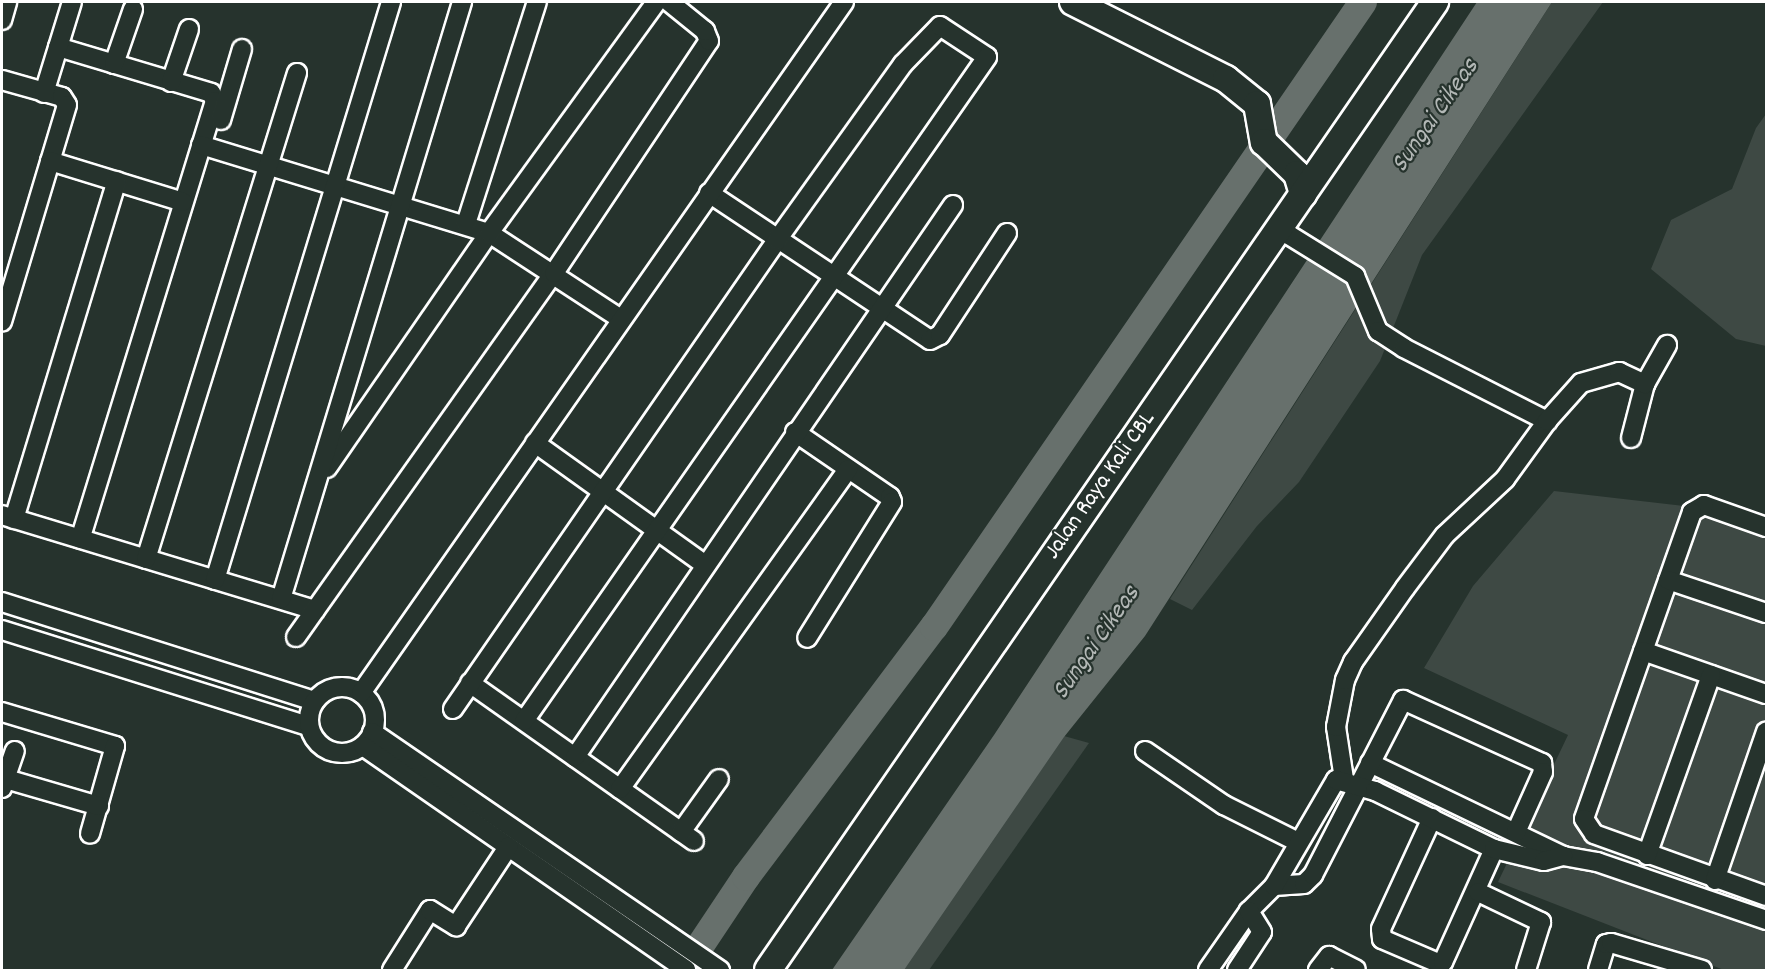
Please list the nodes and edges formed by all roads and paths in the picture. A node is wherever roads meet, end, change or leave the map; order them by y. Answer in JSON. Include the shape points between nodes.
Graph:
{"nodes":[{"id":1,"x":7,"y":2,"type":"edge"},
{"id":2,"x":72,"y":2,"type":"edge"},
{"id":3,"x":391,"y":2,"type":"edge"},
{"id":4,"x":462,"y":2,"type":"edge"},
{"id":5,"x":537,"y":2,"type":"edge"},
{"id":6,"x":656,"y":2,"type":"edge"},
{"id":7,"x":669,"y":2,"type":"edge"},
{"id":8,"x":844,"y":2,"type":"edge"},
{"id":9,"x":1073,"y":2,"type":"edge"},
{"id":10,"x":1435,"y":2,"type":"edge"},
{"id":11,"x":133,"y":9,"type":"dead end"},
{"id":12,"x":2,"y":20,"type":"edge"},
{"id":13,"x":189,"y":29,"type":"dead end"},
{"id":14,"x":58,"y":47,"type":"junction"},
{"id":15,"x":242,"y":49,"type":"dead end"},
{"id":16,"x":114,"y":64,"type":"junction"},
{"id":17,"x":297,"y":73,"type":"dead end"},
{"id":18,"x":2,"y":82,"type":"edge"},
{"id":19,"x":171,"y":82,"type":"junction"},
{"id":20,"x":44,"y":93,"type":"junction"},
{"id":21,"x":206,"y":146,"type":"junction"},
{"id":22,"x":50,"y":161,"type":"junction"},
{"id":23,"x":268,"y":165,"type":"junction"},
{"id":24,"x":117,"y":181,"type":"junction"},
{"id":25,"x":335,"y":185,"type":"junction"},
{"id":26,"x":709,"y":193,"type":"junction"},
{"id":27,"x":1303,"y":194,"type":"junction"},
{"id":28,"x":183,"y":202,"type":"junction"},
{"id":29,"x":400,"y":205,"type":"junction"},
{"id":30,"x":953,"y":205,"type":"dead end"},
{"id":31,"x":466,"y":224,"type":"junction"},
{"id":32,"x":1285,"y":230,"type":"junction"},
{"id":33,"x":489,"y":233,"type":"junction"},
{"id":34,"x":1007,"y":234,"type":"dead end"},
{"id":35,"x":777,"y":240,"type":"junction"},
{"id":36,"x":554,"y":273,"type":"junction"},
{"id":37,"x":832,"y":278,"type":"junction"},
{"id":38,"x":881,"y":308,"type":"junction"},
{"id":39,"x":621,"y":319,"type":"junction"},
{"id":40,"x":2,"y":321,"type":"edge"},
{"id":41,"x":1667,"y":345,"type":"dead end"},
{"id":42,"x":1646,"y":384,"type":"junction"},
{"id":43,"x":1546,"y":421,"type":"junction"},
{"id":44,"x":795,"y":432,"type":"junction"},
{"id":45,"x":1630,"y":438,"type":"dead end"},
{"id":46,"x":535,"y":443,"type":"junction"},
{"id":47,"x":848,"y":469,"type":"junction"},
{"id":48,"x":316,"y":484,"type":"junction"},
{"id":49,"x":602,"y":493,"type":"junction"},
{"id":50,"x":8,"y":517,"type":"edge"},
{"id":51,"x":1767,"y":527,"type":"edge"},
{"id":52,"x":656,"y":530,"type":"junction"},
{"id":53,"x":80,"y":539,"type":"junction"},
{"id":54,"x":146,"y":559,"type":"junction"},
{"id":55,"x":704,"y":564,"type":"junction"},
{"id":56,"x":215,"y":580,"type":"junction"},
{"id":57,"x":1668,"y":580,"type":"junction"},
{"id":58,"x":281,"y":600,"type":"junction"},
{"id":59,"x":2,"y":603,"type":"edge"},
{"id":60,"x":315,"y":610,"type":"junction"},
{"id":61,"x":1767,"y":613,"type":"edge"},
{"id":62,"x":2,"y":630,"type":"edge"},
{"id":63,"x":296,"y":637,"type":"dead end"},
{"id":64,"x":807,"y":638,"type":"dead end"},
{"id":65,"x":1643,"y":651,"type":"junction"},
{"id":66,"x":1711,"y":675,"type":"junction"},
{"id":67,"x":471,"y":683,"type":"junction"},
{"id":68,"x":361,"y":693,"type":"junction"},
{"id":69,"x":1767,"y":694,"type":"edge"},
{"id":70,"x":315,"y":701,"type":"junction"},
{"id":71,"x":453,"y":708,"type":"dead end"},
{"id":72,"x":2,"y":712,"type":"edge"},
{"id":73,"x":524,"y":721,"type":"junction"},
{"id":74,"x":309,"y":726,"type":"junction"},
{"id":75,"x":1767,"y":732,"type":"edge"},
{"id":76,"x":368,"y":739,"type":"junction"},
{"id":77,"x":15,"y":751,"type":"dead end"},
{"id":78,"x":1145,"y":751,"type":"dead end"},
{"id":79,"x":575,"y":757,"type":"junction"},
{"id":80,"x":1360,"y":775,"type":"junction"},
{"id":81,"x":719,"y":779,"type":"dead end"},
{"id":82,"x":4,"y":784,"type":"edge"},
{"id":83,"x":620,"y":789,"type":"junction"},
{"id":84,"x":99,"y":806,"type":"junction"},
{"id":85,"x":1432,"y":818,"type":"junction"},
{"id":86,"x":90,"y":834,"type":"dead end"},
{"id":87,"x":1522,"y":835,"type":"junction"},
{"id":88,"x":1298,"y":842,"type":"junction"},
{"id":89,"x":508,"y":847,"type":"junction"},
{"id":90,"x":1494,"y":849,"type":"junction"},
{"id":91,"x":1517,"y":855,"type":"junction"},
{"id":92,"x":1647,"y":855,"type":"junction"},
{"id":93,"x":1563,"y":856,"type":"junction"},
{"id":94,"x":1715,"y":880,"type":"junction"},
{"id":95,"x":1274,"y":886,"type":"junction"},
{"id":96,"x":1478,"y":892,"type":"junction"},
{"id":97,"x":1767,"y":896,"type":"edge"},
{"id":98,"x":1249,"y":911,"type":"junction"},
{"id":99,"x":640,"y":915,"type":"junction"},
{"id":100,"x":1767,"y":920,"type":"edge"},
{"id":101,"x":629,"y":931,"type":"junction"},
{"id":102,"x":1328,"y":957,"type":"edge"},
{"id":103,"x":1658,"y":963,"type":"edge"},
{"id":104,"x":713,"y":965,"type":"edge"},
{"id":105,"x":392,"y":970,"type":"edge"},
{"id":106,"x":686,"y":970,"type":"edge"},
{"id":107,"x":768,"y":970,"type":"edge"},
{"id":108,"x":1208,"y":970,"type":"edge"},
{"id":109,"x":1237,"y":970,"type":"edge"},
{"id":110,"x":1356,"y":970,"type":"edge"},
{"id":111,"x":1526,"y":970,"type":"edge"},
{"id":112,"x":1598,"y":970,"type":"edge"},
{"id":113,"x":1702,"y":970,"type":"edge"}],
"edges":[{"from":1,"to":12,"type":"street"},
{"from":2,"to":14,"type":"street"},
{"from":3,"to":25,"type":"street"},
{"from":4,"to":29,"type":"street"},
{"from":5,"to":31,"type":"street"},
{"from":6,"to":33,"type":"street"},
{"from":7,"to":36,"type":"street","via":[[705,31],[709,41]]},
{"from":8,"to":26,"type":"street"},
{"from":9,"to":27,"type":"main road","via":[[1226,79],[1257,104],[1264,142],[1297,174]]},
{"from":10,"to":27,"type":"main road","name":"Jalan Raya Kali CBL"},
{"from":11,"to":16,"type":"street"},
{"from":13,"to":19,"type":"street"},
{"from":14,"to":16,"type":"street"},
{"from":14,"to":20,"type":"street"},
{"from":15,"to":21,"type":"street"},
{"from":16,"to":19,"type":"street"},
{"from":17,"to":23,"type":"street"},
{"from":18,"to":20,"type":"street"},
{"from":19,"to":21,"type":"street","via":[[214,96]]},
{"from":20,"to":22,"type":"street","via":[[62,97],[67,105]]},
{"from":21,"to":23,"type":"street"},
{"from":21,"to":28,"type":"street"},
{"from":22,"to":24,"type":"street"},
{"from":22,"to":40,"type":"street"},
{"from":23,"to":25,"type":"street"},
{"from":23,"to":54,"type":"street"},
{"from":24,"to":28,"type":"street"},
{"from":24,"to":50,"type":"street"},
{"from":25,"to":29,"type":"street"},
{"from":25,"to":56,"type":"street"},
{"from":26,"to":35,"type":"street"},
{"from":26,"to":39,"type":"street"},
{"from":27,"to":32,"type":"main road","name":"Jalan Raya Kali CBL"},
{"from":28,"to":53,"type":"street"},
{"from":29,"to":31,"type":"street"},
{"from":29,"to":48,"type":"street"},
{"from":30,"to":38,"type":"street"},
{"from":31,"to":33,"type":"street"},
{"from":32,"to":43,"type":"street","via":[[1355,276],[1378,330],[1404,348]]},
{"from":32,"to":107,"type":"main road","name":"Jalan Raya Kali CBL"},
{"from":33,"to":36,"type":"street"},
{"from":33,"to":48,"type":"street"},
{"from":34,"to":38,"type":"street","via":[[936,339],[926,339]]},
{"from":35,"to":37,"type":"street"},
{"from":35,"to":37,"type":"street","via":[[903,64],[940,26],[987,57]]},
{"from":35,"to":49,"type":"street"},
{"from":36,"to":39,"type":"street"},
{"from":36,"to":60,"type":"street"},
{"from":37,"to":38,"type":"street"},
{"from":37,"to":52,"type":"street"},
{"from":38,"to":44,"type":"street"},
{"from":39,"to":46,"type":"street"},
{"from":41,"to":42,"type":"street"},
{"from":42,"to":43,"type":"street","via":[[1619,372],[1600,376],[1581,384]]},
{"from":42,"to":45,"type":"street"},
{"from":43,"to":80,"type":"street","via":[[1505,479],[1445,535],[1353,662],[1336,727]]},
{"from":44,"to":47,"type":"street"},
{"from":44,"to":55,"type":"street"},
{"from":46,"to":49,"type":"street"},
{"from":46,"to":68,"type":"street"},
{"from":47,"to":64,"type":"street","via":[[892,498],[892,505]]},
{"from":47,"to":83,"type":"street"},
{"from":48,"to":58,"type":"street"},
{"from":49,"to":52,"type":"street"},
{"from":49,"to":67,"type":"street"},
{"from":50,"to":53,"type":"street"},
{"from":51,"to":57,"type":"street","via":[[1699,506],[1692,512]]},
{"from":52,"to":55,"type":"street"},
{"from":52,"to":73,"type":"street"},
{"from":53,"to":54,"type":"street"},
{"from":54,"to":56,"type":"street"},
{"from":55,"to":79,"type":"street"},
{"from":56,"to":58,"type":"street"},
{"from":57,"to":61,"type":"street"},
{"from":57,"to":65,"type":"street"},
{"from":58,"to":60,"type":"street"},
{"from":59,"to":70,"type":"street"},
{"from":60,"to":63,"type":"street"},
{"from":62,"to":74,"type":"street"},
{"from":65,"to":66,"type":"street"},
{"from":65,"to":92,"type":"street","via":[[1584,819],[1594,834]]},
{"from":66,"to":69,"type":"street"},
{"from":66,"to":92,"type":"street"},
{"from":67,"to":71,"type":"street"},
{"from":67,"to":73,"type":"street"},
{"from":68,"to":70,"type":"street","via":[[336,687]]},
{"from":68,"to":76,"type":"street","via":[[374,714]]},
{"from":70,"to":74,"type":"street"},
{"from":72,"to":84,"type":"street","via":[[112,742],[117,750]]},
{"from":73,"to":79,"type":"street"},
{"from":74,"to":76,"type":"street","via":[[316,741],[330,751],[347,753]]},
{"from":75,"to":94,"type":"street"},
{"from":76,"to":89,"type":"street"},
{"from":76,"to":99,"type":"street"},
{"from":77,"to":82,"type":"street"},
{"from":78,"to":88,"type":"street","via":[[1224,805]]},
{"from":79,"to":83,"type":"street"},
{"from":80,"to":85,"type":"street"},
{"from":80,"to":87,"type":"street"},
{"from":80,"to":87,"type":"street","via":[[1403,700],[1542,763],[1543,772]]},
{"from":80,"to":88,"type":"street","via":[[1333,782]]},
{"from":80,"to":95,"type":"street","via":[[1308,882]]},
{"from":81,"to":83,"type":"street","via":[[687,837]]},
{"from":82,"to":84,"type":"street"},
{"from":84,"to":86,"type":"street"},
{"from":85,"to":90,"type":"street"},
{"from":85,"to":96,"type":"street","via":[[1379,936],[1440,964]]},
{"from":87,"to":91,"type":"street","via":[[1527,849]]},
{"from":87,"to":93,"type":"street"},
{"from":88,"to":95,"type":"street"},
{"from":89,"to":101,"type":"street"},
{"from":89,"to":105,"type":"street","via":[[456,926],[430,910]]},
{"from":90,"to":91,"type":"street"},
{"from":90,"to":96,"type":"street"},
{"from":91,"to":93,"type":"street","via":[[1544,861]]},
{"from":92,"to":94,"type":"street"},
{"from":93,"to":100,"type":"street","via":[[1596,862]]},
{"from":94,"to":97,"type":"street"},
{"from":95,"to":98,"type":"street"},
{"from":96,"to":111,"type":"street","via":[[1541,922]]},
{"from":98,"to":108,"type":"street"},
{"from":98,"to":109,"type":"street","via":[[1262,932]]},
{"from":99,"to":101,"type":"street"},
{"from":99,"to":104,"type":"street"},
{"from":101,"to":106,"type":"street"},
{"from":102,"to":110,"type":"street"},
{"from":103,"to":112,"type":"street","via":[[1608,943]]},
{"from":103,"to":113,"type":"street"}]}
